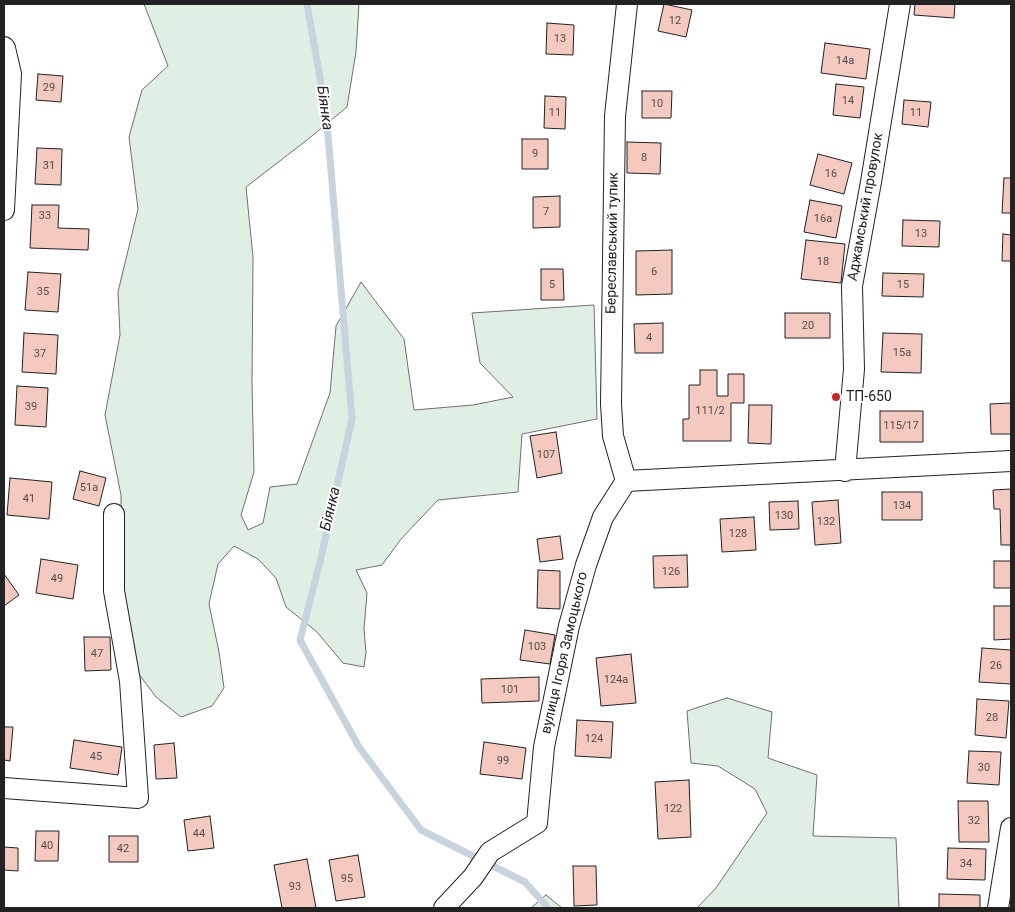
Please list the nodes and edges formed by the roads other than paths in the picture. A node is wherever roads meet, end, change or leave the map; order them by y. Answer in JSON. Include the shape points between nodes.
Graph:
{"nodes":[{"id":1,"x":627,"y":4,"type":"edge"},
{"id":2,"x":900,"y":4,"type":"edge"},
{"id":3,"x":4,"y":47,"type":"edge"},
{"id":4,"x":4,"y":210,"type":"edge"},
{"id":5,"x":1011,"y":461,"type":"edge"},
{"id":6,"x":845,"y":471,"type":"junction"},
{"id":7,"x":626,"y":481,"type":"junction"},
{"id":8,"x":114,"y":514,"type":"dead end"},
{"id":9,"x":4,"y":788,"type":"edge"},
{"id":10,"x":1011,"y":828,"type":"edge"},
{"id":11,"x":444,"y":908,"type":"edge"},
{"id":12,"x":998,"y":908,"type":"edge"}],
"edges":[{"from":1,"to":7,"type":"street","name":"Береславський тупик","via":[[615,116],[611,404],[613,436]]},
{"from":2,"to":6,"type":"street","name":"Аджамський провулок","via":[[852,286],[854,369]]},
{"from":3,"to":4,"type":"street","via":[[11,74]]},
{"from":5,"to":6,"type":"street"},
{"from":6,"to":7,"type":"street"},
{"from":7,"to":11,"type":"street","name":"вулиця Ігоря Замоцького","via":[[603,517],[568,626],[544,747],[537,823],[490,852],[474,877]]},
{"from":8,"to":9,"type":"street","via":[[114,591],[130,681],[138,798]]},
{"from":10,"to":12,"type":"street"}]}
